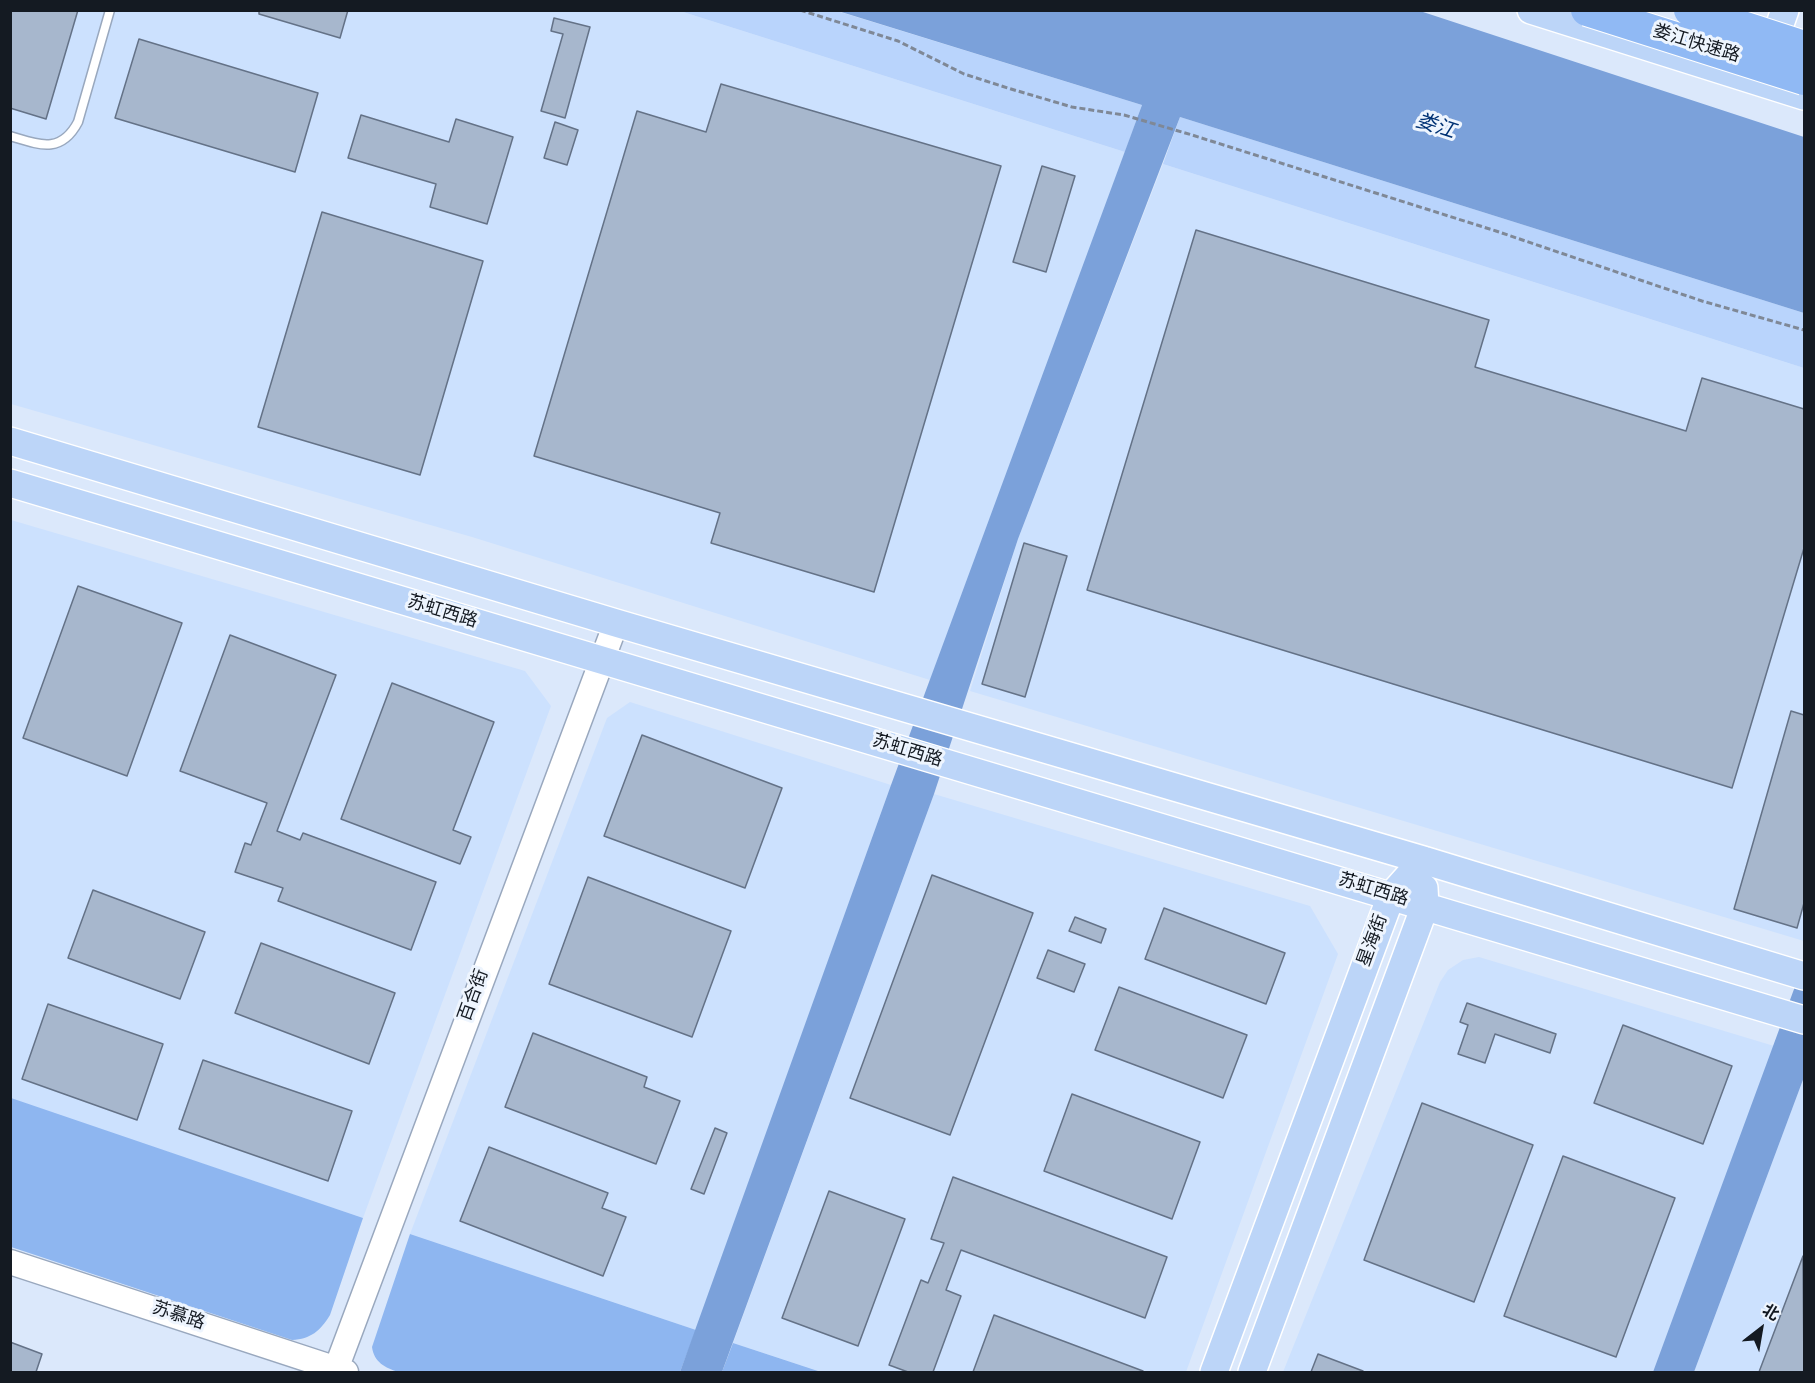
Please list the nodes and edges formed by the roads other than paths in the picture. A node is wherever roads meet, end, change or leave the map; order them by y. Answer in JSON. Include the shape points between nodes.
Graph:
{"nodes":[{"id":1,"x":110,"y":10,"type":"edge"},
{"id":2,"x":1531,"y":10,"type":"edge"},
{"id":3,"x":1587,"y":10,"type":"edge"},
{"id":4,"x":1690,"y":10,"type":"edge"},
{"id":5,"x":1739,"y":10,"type":"edge"},
{"id":6,"x":1790,"y":22,"type":"edge"},
{"id":7,"x":1804,"y":47,"type":"edge"},
{"id":8,"x":1804,"y":79,"type":"edge"},
{"id":9,"x":1760,"y":82,"type":"junction"},
{"id":10,"x":1804,"y":96,"type":"edge"},
{"id":11,"x":10,"y":136,"type":"edge"},
{"id":12,"x":10,"y":441,"type":"edge"},
{"id":13,"x":10,"y":483,"type":"edge"},
{"id":14,"x":616,"y":623,"type":"junction"},
{"id":15,"x":600,"y":661,"type":"junction"},
{"id":16,"x":1423,"y":860,"type":"junction"},
{"id":17,"x":1391,"y":896,"type":"junction"},
{"id":18,"x":1425,"y":906,"type":"junction"},
{"id":19,"x":1801,"y":975,"type":"edge"},
{"id":20,"x":1794,"y":1017,"type":"edge"},
{"id":21,"x":10,"y":1262,"type":"edge"},
{"id":22,"x":341,"y":1371,"type":"edge"},
{"id":23,"x":1214,"y":1372,"type":"edge"},
{"id":24,"x":1252,"y":1372,"type":"edge"}],
"edges":[{"from":1,"to":11,"type":"lane","via":[[71,135],[48,146]]},
{"from":2,"to":9,"type":"main road"},
{"from":3,"to":8,"type":"highway","name":"娄江快速路","bridge":true},
{"from":4,"to":7,"type":"highway","name":"娄江快速路","bridge":true},
{"from":5,"to":6,"type":"main road"},
{"from":6,"to":9,"type":"main road"},
{"from":9,"to":10,"type":"main road"},
{"from":12,"to":14,"type":"main road"},
{"from":13,"to":15,"type":"main road","name":"苏虹西路"},
{"from":14,"to":15,"type":"street","name":"百合街"},
{"from":14,"to":16,"type":"main road"},
{"from":15,"to":17,"type":"main road","name":"苏虹西路"},
{"from":15,"to":22,"type":"street","name":"百合街"},
{"from":16,"to":17,"type":"main road","name":"星海街"},
{"from":16,"to":18,"type":"main road","name":"星海街"},
{"from":16,"to":19,"type":"main road"},
{"from":17,"to":18,"type":"main road","name":"苏虹西路"},
{"from":17,"to":23,"type":"main road","name":"星海街"},
{"from":18,"to":20,"type":"main road","name":"苏虹西路"},
{"from":18,"to":24,"type":"main road","name":"星海街"},
{"from":21,"to":22,"type":"street","name":"苏慕路"}]}
